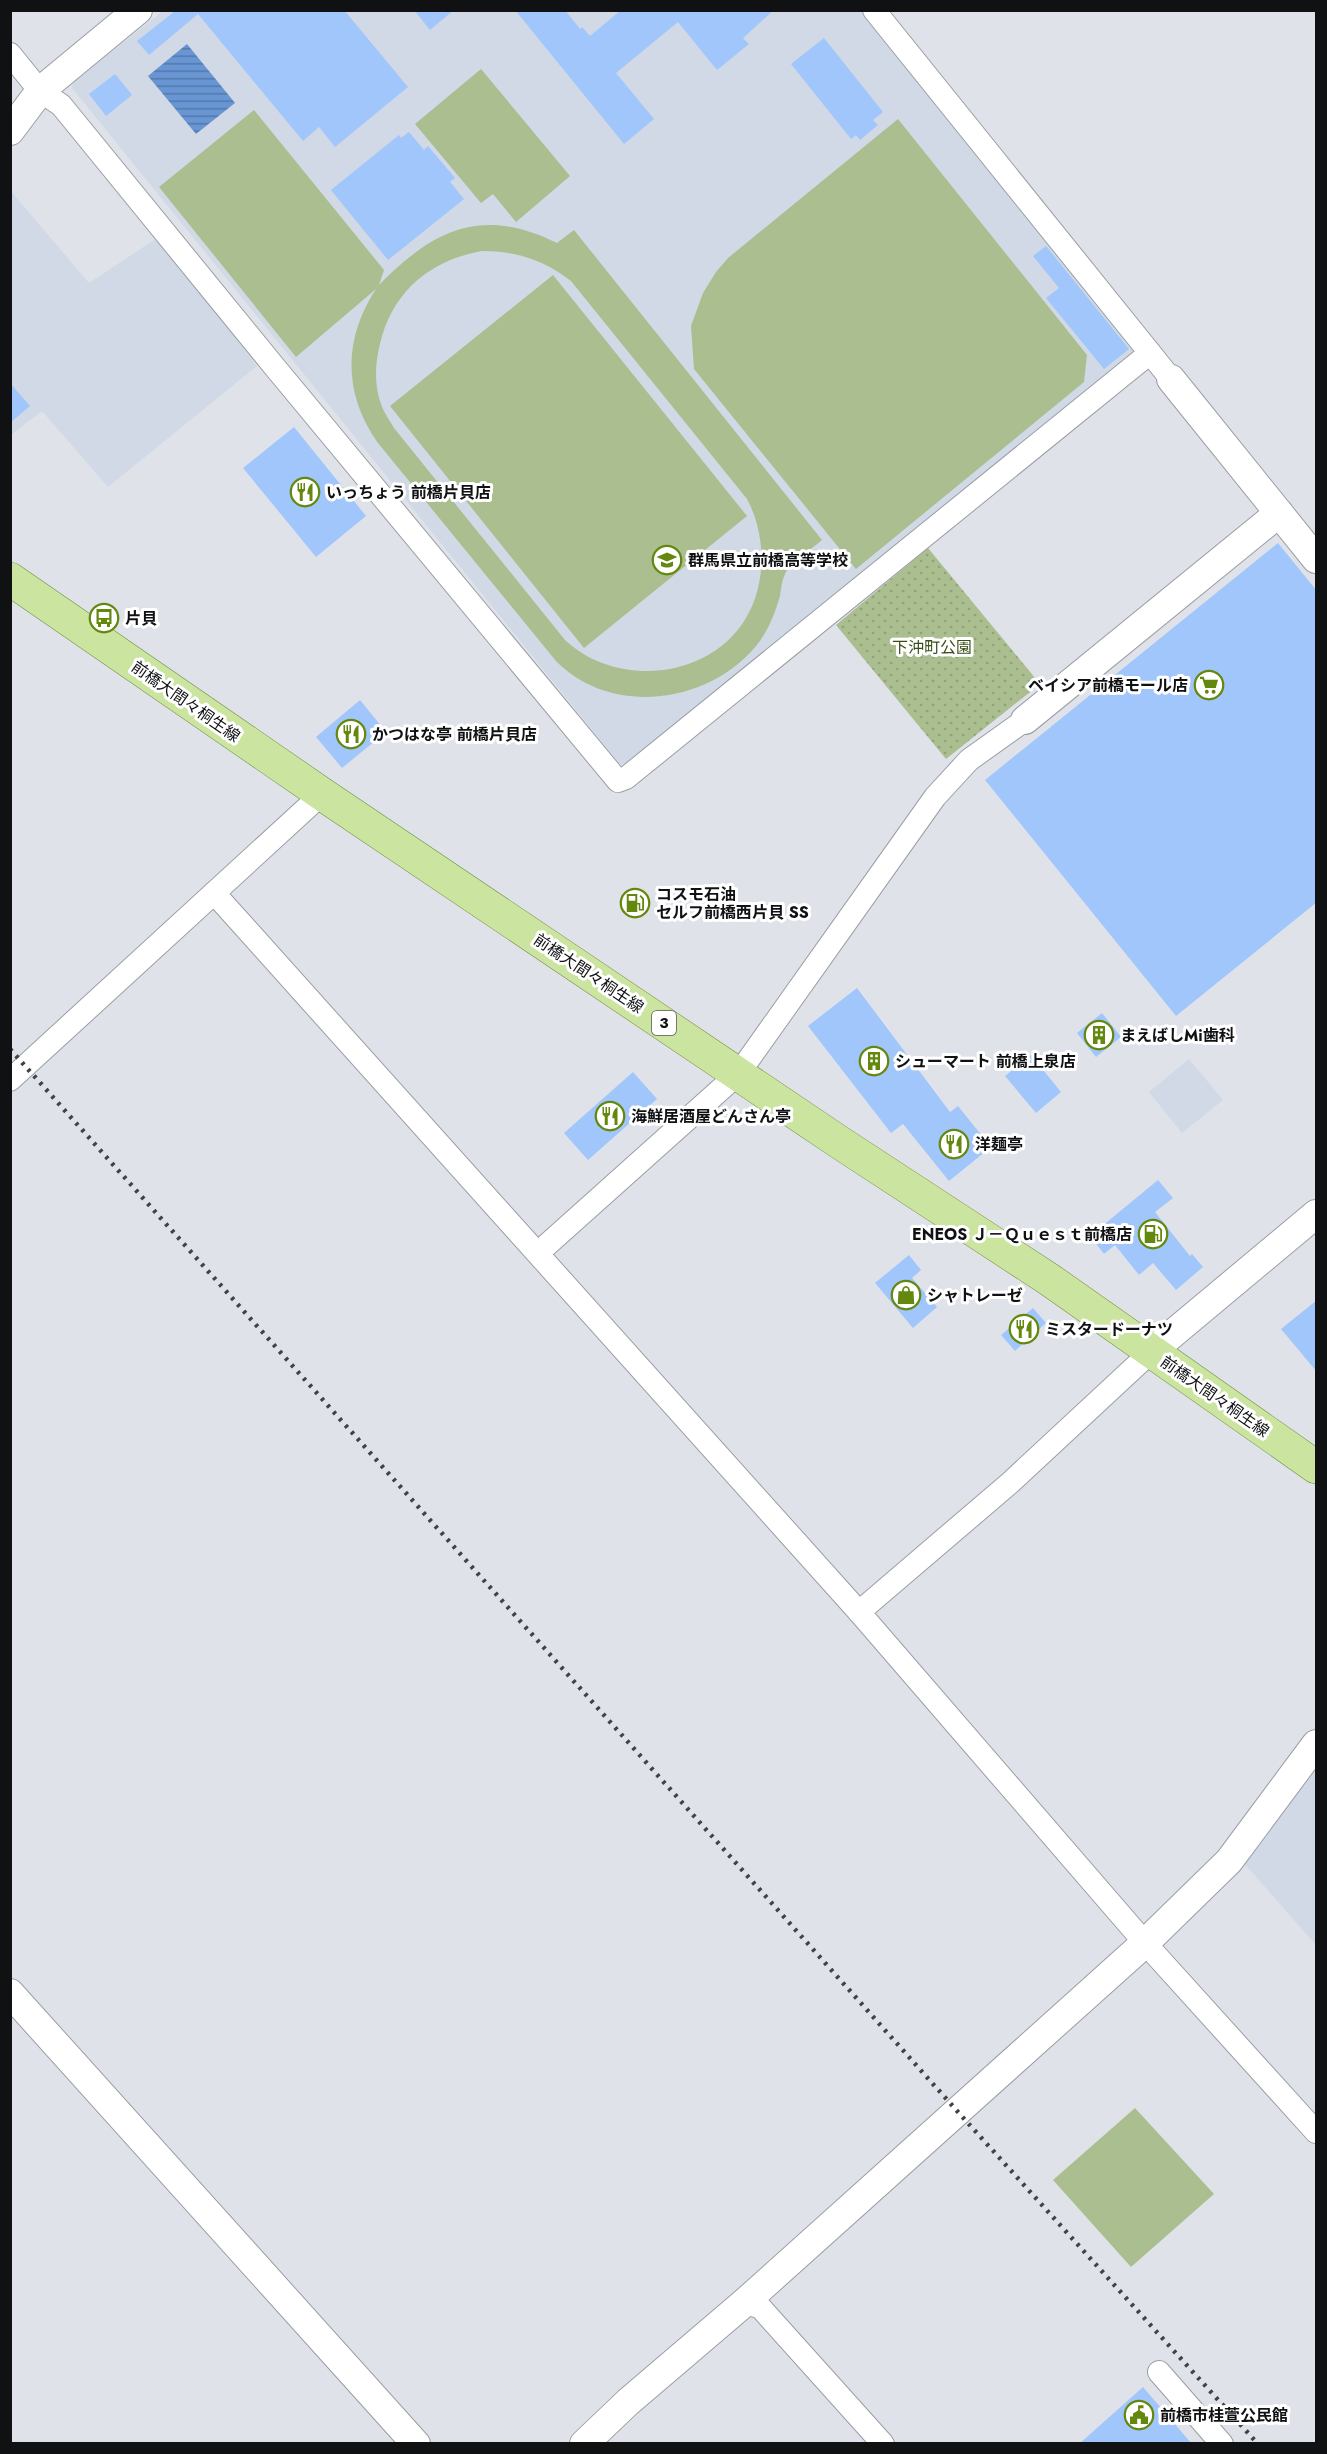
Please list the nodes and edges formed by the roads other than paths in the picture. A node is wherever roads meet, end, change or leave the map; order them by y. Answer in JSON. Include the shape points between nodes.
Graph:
{"nodes":[{"id":1,"x":138,"y":10,"type":"edge"},
{"id":2,"x":874,"y":10,"type":"edge"},
{"id":3,"x":10,"y":54,"type":"edge"},
{"id":4,"x":40,"y":91,"type":"junction"},
{"id":5,"x":10,"y":131,"type":"edge"},
{"id":6,"x":1150,"y":353,"type":"junction"},
{"id":7,"x":1171,"y":379,"type":"joint"},
{"id":8,"x":1279,"y":513,"type":"junction"},
{"id":9,"x":1317,"y":559,"type":"edge"},
{"id":10,"x":10,"y":579,"type":"edge"},
{"id":11,"x":1024,"y":720,"type":"joint"},
{"id":12,"x":322,"y":795,"type":"junction"},
{"id":13,"x":214,"y":893,"type":"junction"},
{"id":14,"x":738,"y":1073,"type":"junction"},
{"id":15,"x":10,"y":1080,"type":"edge"},
{"id":16,"x":1317,"y":1214,"type":"edge"},
{"id":17,"x":538,"y":1252,"type":"junction"},
{"id":18,"x":1152,"y":1351,"type":"junction"},
{"id":19,"x":1317,"y":1467,"type":"edge"},
{"id":20,"x":859,"y":1612,"type":"junction"},
{"id":21,"x":1317,"y":1744,"type":"edge"},
{"id":22,"x":1145,"y":1943,"type":"junction"},
{"id":23,"x":10,"y":1993,"type":"edge"},
{"id":24,"x":1317,"y":2132,"type":"edge"},
{"id":25,"x":744,"y":2303,"type":"junction"},
{"id":26,"x":1159,"y":2372,"type":"dead end"},
{"id":27,"x":416,"y":2444,"type":"edge"},
{"id":28,"x":584,"y":2444,"type":"edge"},
{"id":29,"x":883,"y":2444,"type":"edge"},
{"id":30,"x":1222,"y":2444,"type":"edge"}],
"edges":[{"from":1,"to":4,"type":"street"},
{"from":2,"to":6,"type":"street"},
{"from":3,"to":4,"type":"street"},
{"from":4,"to":5,"type":"street"},
{"from":4,"to":6,"type":"street","via":[[61,105],[618,781]]},
{"from":6,"to":7,"type":"street"},
{"from":7,"to":8,"type":"street"},
{"from":8,"to":9,"type":"street"},
{"from":8,"to":11,"type":"street"},
{"from":10,"to":12,"type":"main road","name":"前橋大間々桐生線","number":"3"},
{"from":11,"to":14,"type":"street","via":[[969,760],[935,797]]},
{"from":12,"to":13,"type":"street"},
{"from":12,"to":14,"type":"main road","name":"前橋大間々桐生線","number":"3"},
{"from":13,"to":15,"type":"street"},
{"from":13,"to":17,"type":"street"},
{"from":14,"to":17,"type":"street"},
{"from":14,"to":18,"type":"main road","name":"前橋大間々桐生線","number":"3"},
{"from":16,"to":18,"type":"street"},
{"from":17,"to":20,"type":"street"},
{"from":18,"to":19,"type":"main road","name":"前橋大間々桐生線","number":"3"},
{"from":18,"to":20,"type":"street","via":[[1011,1482]]},
{"from":20,"to":22,"type":"street"},
{"from":21,"to":22,"type":"street","via":[[1229,1861]]},
{"from":22,"to":24,"type":"street"},
{"from":22,"to":25,"type":"street"},
{"from":23,"to":27,"type":"street"},
{"from":25,"to":28,"type":"street"},
{"from":25,"to":29,"type":"street","via":[[760,2307]]},
{"from":26,"to":30,"type":"street"}]}
